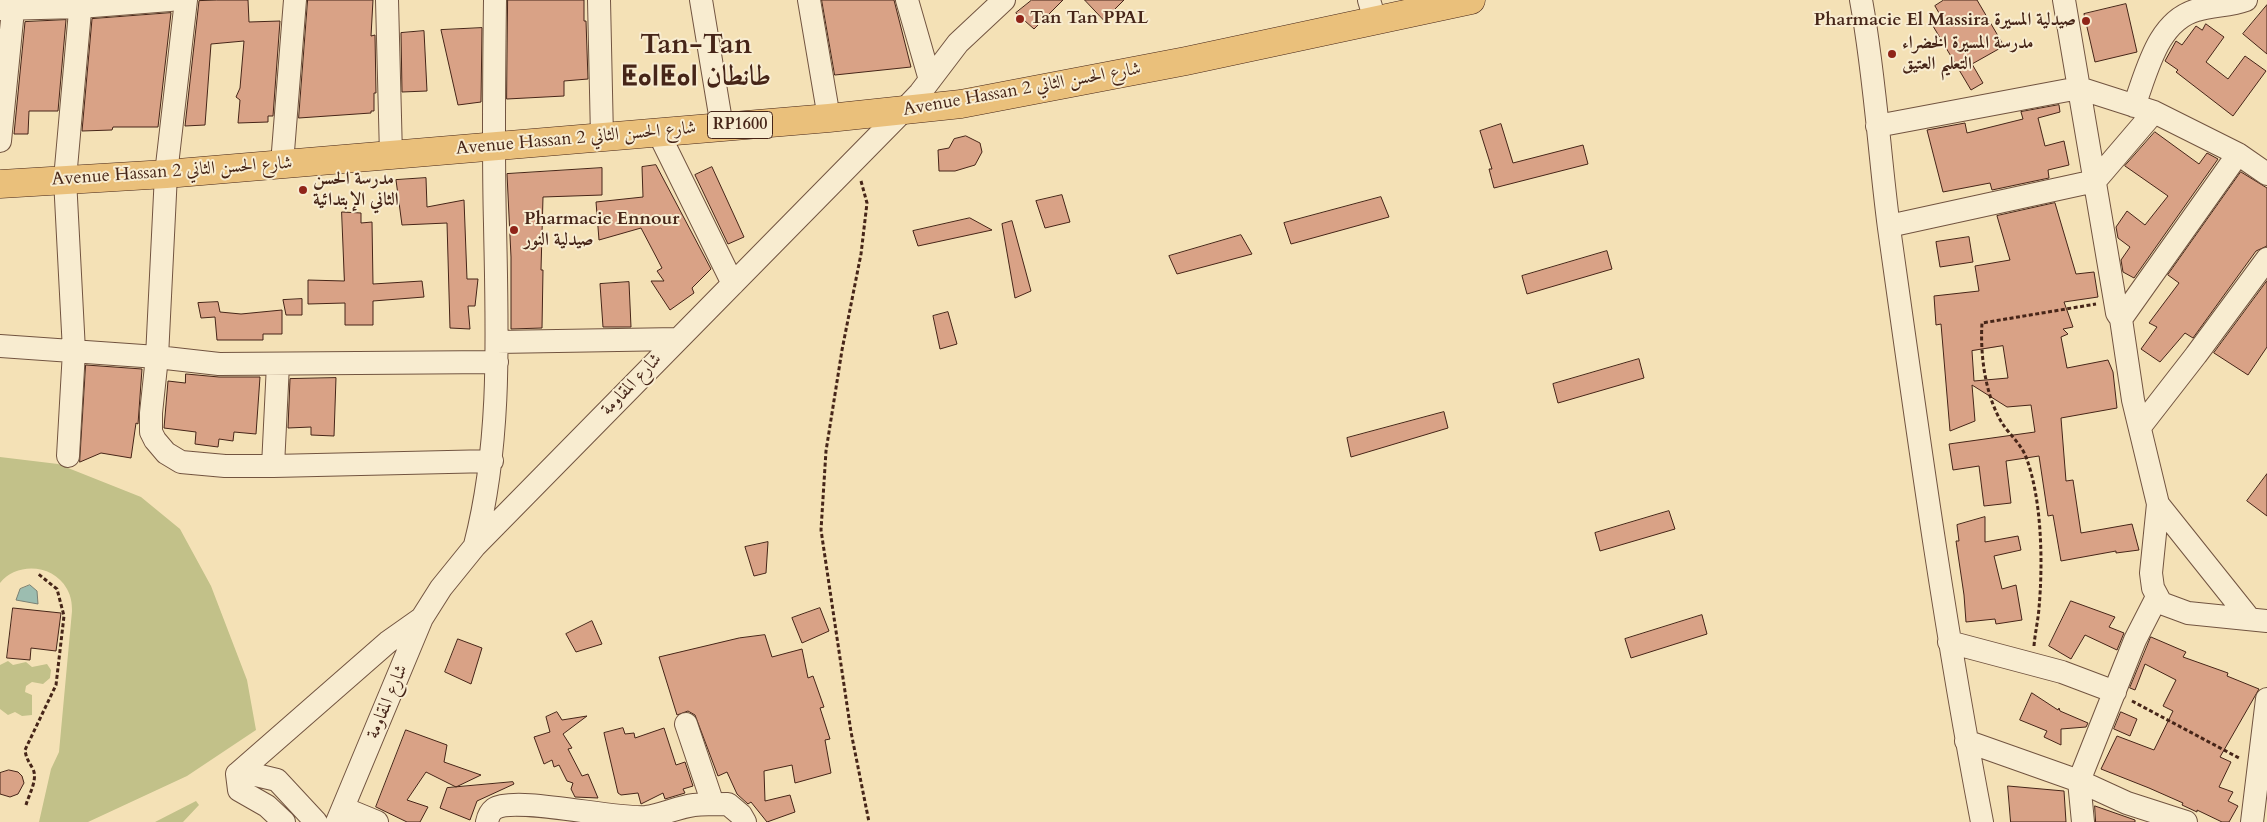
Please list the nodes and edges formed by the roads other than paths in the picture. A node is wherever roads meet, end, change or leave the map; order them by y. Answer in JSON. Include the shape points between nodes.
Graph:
{"nodes":[{"id":1,"x":170,"y":0,"type":"edge"},
{"id":2,"x":186,"y":0,"type":"edge"},
{"id":3,"x":295,"y":0,"type":"edge"},
{"id":4,"x":387,"y":0,"type":"edge"},
{"id":5,"x":495,"y":0,"type":"edge"},
{"id":6,"x":599,"y":0,"type":"edge"},
{"id":7,"x":701,"y":0,"type":"edge"},
{"id":8,"x":810,"y":0,"type":"edge"},
{"id":9,"x":907,"y":0,"type":"edge"},
{"id":10,"x":1004,"y":0,"type":"edge"},
{"id":11,"x":1471,"y":0,"type":"edge"},
{"id":12,"x":1861,"y":0,"type":"edge"},
{"id":13,"x":2064,"y":0,"type":"edge"},
{"id":14,"x":2246,"y":0,"type":"edge"},
{"id":15,"x":80,"y":3,"type":"edge"},
{"id":16,"x":9,"y":6,"type":"edge"},
{"id":17,"x":1400,"y":7,"type":"edge"},
{"id":18,"x":1372,"y":10,"type":"edge"},
{"id":19,"x":930,"y":80,"type":"junction"},
{"id":20,"x":2079,"y":88,"type":"junction"},
{"id":21,"x":2144,"y":109,"type":"junction"},
{"id":22,"x":903,"y":111,"type":"junction"},
{"id":23,"x":829,"y":118,"type":"junction"},
{"id":24,"x":1877,"y":126,"type":"junction"},
{"id":25,"x":722,"y":127,"type":"junction"},
{"id":26,"x":658,"y":132,"type":"junction"},
{"id":27,"x":602,"y":137,"type":"junction"},
{"id":28,"x":0,"y":141,"type":"edge"},
{"id":29,"x":493,"y":146,"type":"junction"},
{"id":30,"x":2238,"y":154,"type":"junction"},
{"id":31,"x":391,"y":155,"type":"junction"},
{"id":32,"x":282,"y":164,"type":"junction"},
{"id":33,"x":166,"y":174,"type":"junction"},
{"id":34,"x":2267,"y":174,"type":"edge"},
{"id":35,"x":65,"y":179,"type":"junction"},
{"id":36,"x":2095,"y":181,"type":"junction"},
{"id":37,"x":0,"y":184,"type":"edge"},
{"id":38,"x":1889,"y":226,"type":"junction"},
{"id":39,"x":2267,"y":259,"type":"edge"},
{"id":40,"x":733,"y":284,"type":"junction"},
{"id":41,"x":2119,"y":316,"type":"junction"},
{"id":42,"x":678,"y":339,"type":"junction"},
{"id":43,"x":0,"y":346,"type":"edge"},
{"id":44,"x":74,"y":351,"type":"junction"},
{"id":45,"x":497,"y":352,"type":"junction"},
{"id":46,"x":157,"y":357,"type":"junction"},
{"id":47,"x":278,"y":364,"type":"junction"},
{"id":48,"x":2140,"y":427,"type":"junction"},
{"id":49,"x":68,"y":456,"type":"dead end"},
{"id":50,"x":492,"y":461,"type":"junction"},
{"id":51,"x":273,"y":466,"type":"junction"},
{"id":52,"x":2158,"y":504,"type":"junction"},
{"id":53,"x":475,"y":546,"type":"junction"},
{"id":54,"x":2156,"y":597,"type":"junction"},
{"id":55,"x":422,"y":618,"type":"junction"},
{"id":56,"x":2258,"y":620,"type":"edge"},
{"id":57,"x":1949,"y":642,"type":"junction"},
{"id":58,"x":2115,"y":692,"type":"junction"},
{"id":59,"x":2267,"y":699,"type":"edge"},
{"id":60,"x":686,"y":724,"type":"dead end"},
{"id":61,"x":1966,"y":741,"type":"junction"},
{"id":62,"x":237,"y":774,"type":"junction"},
{"id":63,"x":2079,"y":780,"type":"junction"},
{"id":64,"x":713,"y":804,"type":"junction"},
{"id":65,"x":340,"y":815,"type":"edge"},
{"id":66,"x":637,"y":819,"type":"edge"},
{"id":67,"x":284,"y":822,"type":"edge"},
{"id":68,"x":316,"y":822,"type":"edge"},
{"id":69,"x":377,"y":822,"type":"edge"},
{"id":70,"x":487,"y":822,"type":"edge"},
{"id":71,"x":745,"y":822,"type":"edge"},
{"id":72,"x":1982,"y":822,"type":"edge"},
{"id":73,"x":2083,"y":822,"type":"edge"},
{"id":74,"x":2186,"y":822,"type":"edge"},
{"id":75,"x":2252,"y":822,"type":"edge"}],
"edges":[{"from":1,"to":15,"type":"street"},
{"from":2,"to":33,"type":"street"},
{"from":3,"to":32,"type":"street"},
{"from":4,"to":31,"type":"street"},
{"from":5,"to":29,"type":"street"},
{"from":6,"to":27,"type":"street"},
{"from":7,"to":25,"type":"street"},
{"from":8,"to":23,"type":"street"},
{"from":9,"to":19,"type":"street"},
{"from":10,"to":19,"type":"street","name":"شارع المقاومة","via":[[958,43]]},
{"from":11,"to":17,"type":"main road","name":"Avenue Hassan 2 شارع الحسن الثاني","number":"RP1600"},
{"from":12,"to":24,"type":"street"},
{"from":13,"to":20,"type":"street"},
{"from":14,"to":21,"type":"street","via":[[2185,14],[2169,28],[2155,51]]},
{"from":15,"to":16,"type":"street"},
{"from":15,"to":35,"type":"street"},
{"from":16,"to":28,"type":"street"},
{"from":17,"to":18,"type":"main road","name":"Avenue Hassan 2 شارع الحسن الثاني","number":"RP1600"},
{"from":18,"to":22,"type":"main road","name":"Avenue Hassan 2 شارع الحسن الثاني","number":"RP1600","via":[[1186,61],[1010,96]]},
{"from":19,"to":22,"type":"street","name":"شارع المقاومة"},
{"from":20,"to":21,"type":"street"},
{"from":20,"to":24,"type":"street"},
{"from":20,"to":36,"type":"street"},
{"from":21,"to":30,"type":"street"},
{"from":21,"to":36,"type":"street"},
{"from":22,"to":23,"type":"main road","name":"Avenue Hassan 2 شارع الحسن الثاني","number":"RP1600"},
{"from":22,"to":40,"type":"street","name":"شارع المقاومة"},
{"from":23,"to":25,"type":"main road","name":"Avenue Hassan 2 شارع الحسن الثاني","number":"RP1600"},
{"from":24,"to":38,"type":"street"},
{"from":25,"to":26,"type":"main road","name":"Avenue Hassan 2 شارع الحسن الثاني","number":"RP1600"},
{"from":26,"to":27,"type":"main road","name":"Avenue Hassan 2 شارع الحسن الثاني","number":"RP1600"},
{"from":26,"to":40,"type":"street"},
{"from":27,"to":29,"type":"main road","name":"Avenue Hassan 2 شارع الحسن الثاني","number":"RP1600"},
{"from":29,"to":31,"type":"main road","name":"Avenue Hassan 2 شارع الحسن الثاني","number":"RP1600"},
{"from":29,"to":45,"type":"street"},
{"from":30,"to":34,"type":"street"},
{"from":30,"to":41,"type":"street"},
{"from":31,"to":32,"type":"main road","name":"Avenue Hassan 2 شارع الحسن الثاني","number":"RP1600"},
{"from":32,"to":33,"type":"main road","name":"Avenue Hassan 2 شارع الحسن الثاني","number":"RP1600"},
{"from":33,"to":35,"type":"main road","name":"Avenue Hassan 2 شارع الحسن الثاني","number":"RP1600"},
{"from":33,"to":46,"type":"street"},
{"from":35,"to":37,"type":"main road","name":"Avenue Hassan 2 شارع الحسن الثاني","number":"RP1600"},
{"from":35,"to":44,"type":"street"},
{"from":36,"to":38,"type":"street"},
{"from":36,"to":41,"type":"street"},
{"from":38,"to":57,"type":"street"},
{"from":39,"to":48,"type":"street"},
{"from":40,"to":42,"type":"street","name":"شارع المقاومة"},
{"from":41,"to":48,"type":"street"},
{"from":42,"to":45,"type":"street"},
{"from":42,"to":53,"type":"street","name":"شارع المقاومة"},
{"from":43,"to":44,"type":"street"},
{"from":44,"to":46,"type":"street"},
{"from":44,"to":49,"type":"street"},
{"from":45,"to":47,"type":"street"},
{"from":45,"to":50,"type":"street"},
{"from":46,"to":47,"type":"street","via":[[219,364]]},
{"from":46,"to":51,"type":"street","via":[[151,432],[166,453],[181,462]]},
{"from":47,"to":51,"type":"street"},
{"from":48,"to":52,"type":"street"},
{"from":50,"to":51,"type":"street"},
{"from":50,"to":53,"type":"street"},
{"from":52,"to":54,"type":"street","via":[[2151,573]]},
{"from":52,"to":56,"type":"street"},
{"from":53,"to":55,"type":"street","name":"شارع المقاومة","via":[[446,581]]},
{"from":54,"to":56,"type":"street","via":[[2161,603],[2188,613]]},
{"from":54,"to":58,"type":"street"},
{"from":55,"to":62,"type":"street","via":[[388,642]]},
{"from":55,"to":65,"type":"street","name":"شارع المقاومة"},
{"from":57,"to":58,"type":"street","via":[[2032,664]]},
{"from":57,"to":61,"type":"street"},
{"from":58,"to":63,"type":"street"},
{"from":59,"to":75,"type":"street"},
{"from":60,"to":64,"type":"street"},
{"from":61,"to":63,"type":"street"},
{"from":61,"to":72,"type":"street"},
{"from":62,"to":67,"type":"street","via":[[239,790],[268,806]]},
{"from":62,"to":68,"type":"street","via":[[277,780]]},
{"from":63,"to":73,"type":"street"},
{"from":63,"to":74,"type":"street","via":[[2127,803]]},
{"from":64,"to":66,"type":"street","via":[[694,805]]},
{"from":64,"to":71,"type":"street","via":[[728,804]]},
{"from":65,"to":69,"type":"street"},
{"from":66,"to":70,"type":"street","via":[[528,805],[494,809]]}]}
